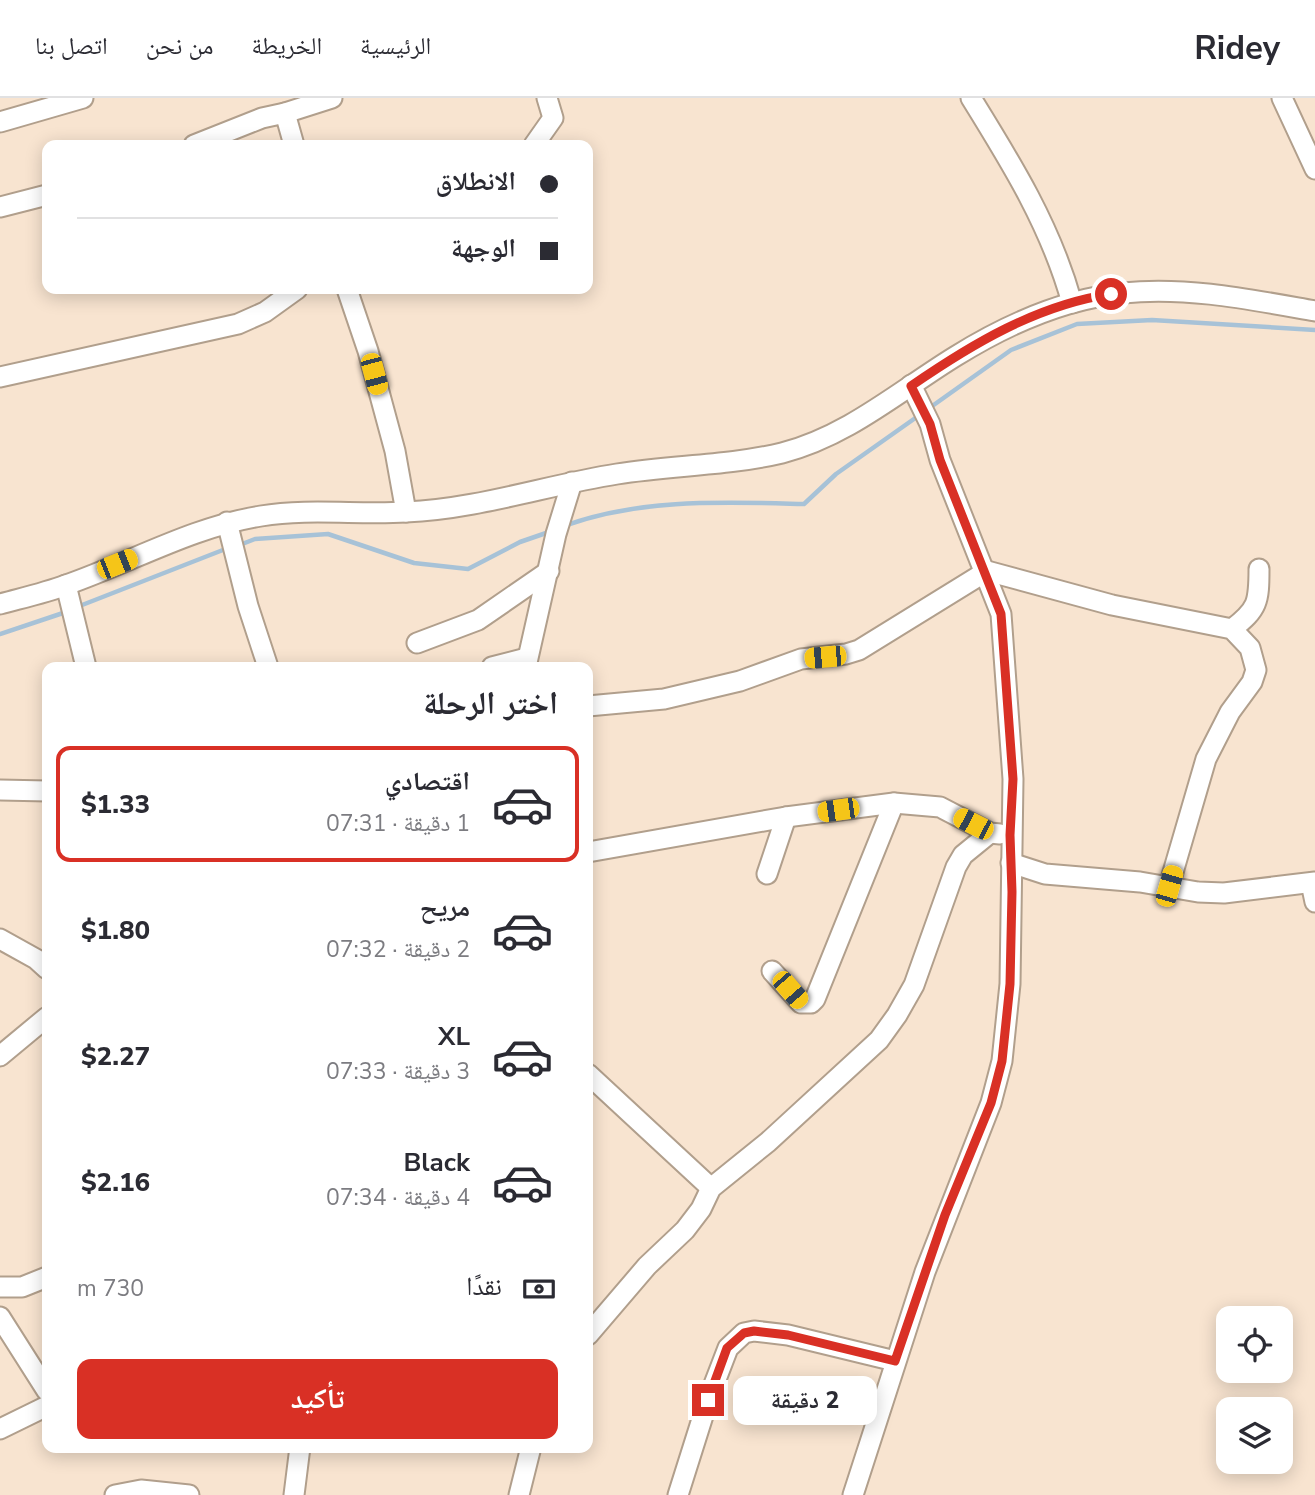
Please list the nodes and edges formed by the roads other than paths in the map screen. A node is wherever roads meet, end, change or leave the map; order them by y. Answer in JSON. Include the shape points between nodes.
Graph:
{"nodes":[{"id":1,"x":83,"y":98,"type":"edge"},
{"id":2,"x":332,"y":98,"type":"edge"},
{"id":3,"x":547,"y":98,"type":"edge"},
{"id":4,"x":971,"y":98,"type":"edge"},
{"id":5,"x":1282,"y":98,"type":"edge"},
{"id":6,"x":285,"y":113,"type":"junction"},
{"id":7,"x":0,"y":122,"type":"edge"},
{"id":8,"x":207,"y":140,"type":"edge"},
{"id":9,"x":293,"y":140,"type":"edge"},
{"id":10,"x":538,"y":140,"type":"edge"},
{"id":11,"x":1315,"y":169,"type":"edge"},
{"id":12,"x":42,"y":196,"type":"edge"},
{"id":13,"x":0,"y":207,"type":"edge"},
{"id":14,"x":290,"y":294,"type":"edge"},
{"id":15,"x":349,"y":294,"type":"edge"},
{"id":16,"x":1072,"y":303,"type":"junction"},
{"id":17,"x":1315,"y":311,"type":"edge"},
{"id":18,"x":0,"y":377,"type":"edge"},
{"id":19,"x":911,"y":386,"type":"junction"},
{"id":20,"x":572,"y":482,"type":"junction"},
{"id":21,"x":407,"y":512,"type":"junction"},
{"id":22,"x":231,"y":541,"type":"junction"},
{"id":23,"x":1259,"y":569,"type":"dead end"},
{"id":24,"x":549,"y":571,"type":"junction"},
{"id":25,"x":986,"y":571,"type":"junction"},
{"id":26,"x":66,"y":585,"type":"junction"},
{"id":27,"x":0,"y":604,"type":"edge"},
{"id":28,"x":1232,"y":629,"type":"junction"},
{"id":29,"x":417,"y":643,"type":"dead end"},
{"id":30,"x":85,"y":662,"type":"edge"},
{"id":31,"x":267,"y":662,"type":"edge"},
{"id":32,"x":526,"y":662,"type":"edge"},
{"id":33,"x":593,"y":706,"type":"edge"},
{"id":34,"x":0,"y":790,"type":"edge"},
{"id":35,"x":42,"y":792,"type":"edge"},
{"id":36,"x":894,"y":803,"type":"junction"},
{"id":37,"x":786,"y":817,"type":"junction"},
{"id":38,"x":990,"y":833,"type":"junction"},
{"id":39,"x":1010,"y":835,"type":"junction"},
{"id":40,"x":593,"y":851,"type":"edge"},
{"id":41,"x":1011,"y":863,"type":"junction"},
{"id":42,"x":767,"y":874,"type":"dead end"},
{"id":43,"x":1169,"y":886,"type":"junction"},
{"id":44,"x":1314,"y":889,"type":"edge"},
{"id":45,"x":0,"y":939,"type":"edge"},
{"id":46,"x":42,"y":964,"type":"edge"},
{"id":47,"x":772,"y":971,"type":"dead end"},
{"id":48,"x":42,"y":1021,"type":"edge"},
{"id":49,"x":0,"y":1056,"type":"edge"},
{"id":50,"x":593,"y":1079,"type":"edge"},
{"id":51,"x":711,"y":1188,"type":"junction"},
{"id":52,"x":42,"y":1279,"type":"edge"},
{"id":53,"x":0,"y":1287,"type":"edge"},
{"id":54,"x":0,"y":1317,"type":"edge"},
{"id":55,"x":593,"y":1329,"type":"edge"},
{"id":56,"x":895,"y":1361,"type":"junction"},
{"id":57,"x":42,"y":1383,"type":"edge"},
{"id":58,"x":42,"y":1408,"type":"edge"},
{"id":59,"x":0,"y":1429,"type":"edge"},
{"id":60,"x":299,"y":1453,"type":"edge"},
{"id":61,"x":530,"y":1453,"type":"edge"},
{"id":62,"x":115,"y":1495,"type":"edge"},
{"id":63,"x":189,"y":1495,"type":"edge"},
{"id":64,"x":294,"y":1495,"type":"edge"},
{"id":65,"x":519,"y":1495,"type":"edge"},
{"id":66,"x":678,"y":1495,"type":"edge"},
{"id":67,"x":853,"y":1495,"type":"edge"}],
"edges":[{"from":1,"to":7,"type":"street"},
{"from":2,"to":6,"type":"street"},
{"from":3,"to":10,"type":"street","via":[[553,118]]},
{"from":4,"to":16,"type":"street","via":[[1046,229]]},
{"from":5,"to":11,"type":"street"},
{"from":6,"to":8,"type":"street"},
{"from":6,"to":9,"type":"street"},
{"from":12,"to":13,"type":"street"},
{"from":14,"to":18,"type":"street","via":[[238,324]]},
{"from":15,"to":21,"type":"street","via":[[368,351]]},
{"from":16,"to":17,"type":"street","via":[[1125,292],[1163,292]]},
{"from":16,"to":19,"type":"street","via":[[988,337]]},
{"from":19,"to":20,"type":"street","via":[[859,421],[787,452]]},
{"from":19,"to":25,"type":"street"},
{"from":20,"to":21,"type":"street"},
{"from":20,"to":24,"type":"street"},
{"from":21,"to":22,"type":"street","via":[[284,514]]},
{"from":22,"to":26,"type":"street","via":[[194,533]]},
{"from":22,"to":31,"type":"street"},
{"from":23,"to":28,"type":"street","via":[[1256,607]]},
{"from":24,"to":29,"type":"street","via":[[478,620]]},
{"from":24,"to":32,"type":"street"},
{"from":25,"to":28,"type":"street","via":[[1112,605]]},
{"from":25,"to":33,"type":"street","via":[[859,650],[801,659],[740,681],[664,699]]},
{"from":25,"to":39,"type":"street","via":[[999,604],[1004,635],[1013,779]]},
{"from":26,"to":27,"type":"street"},
{"from":26,"to":30,"type":"street"},
{"from":28,"to":43,"type":"street","via":[[1250,648],[1256,670],[1206,759]]},
{"from":34,"to":35,"type":"street"},
{"from":36,"to":37,"type":"street"},
{"from":36,"to":38,"type":"street","via":[[940,807]]},
{"from":36,"to":47,"type":"street","via":[[815,999],[801,1003]]},
{"from":37,"to":40,"type":"street"},
{"from":37,"to":42,"type":"street"},
{"from":38,"to":39,"type":"street"},
{"from":38,"to":51,"type":"street","via":[[963,855],[956,867],[914,985],[879,1040]]},
{"from":39,"to":41,"type":"street"},
{"from":41,"to":43,"type":"street","via":[[1045,874]]},
{"from":41,"to":56,"type":"street","via":[[1010,984],[1002,1061],[991,1103],[945,1215]]},
{"from":43,"to":44,"type":"street","via":[[1198,892]]},
{"from":45,"to":46,"type":"street"},
{"from":48,"to":49,"type":"street"},
{"from":50,"to":51,"type":"street"},
{"from":51,"to":55,"type":"street","via":[[685,1230]]},
{"from":52,"to":53,"type":"street","via":[[22,1287]]},
{"from":54,"to":57,"type":"street"},
{"from":56,"to":66,"type":"street","via":[[788,1335],[744,1333],[727,1348]]},
{"from":56,"to":67,"type":"street"},
{"from":58,"to":59,"type":"street"},
{"from":60,"to":64,"type":"street"},
{"from":61,"to":65,"type":"street"},
{"from":62,"to":63,"type":"street","via":[[141,1490]]}]}
